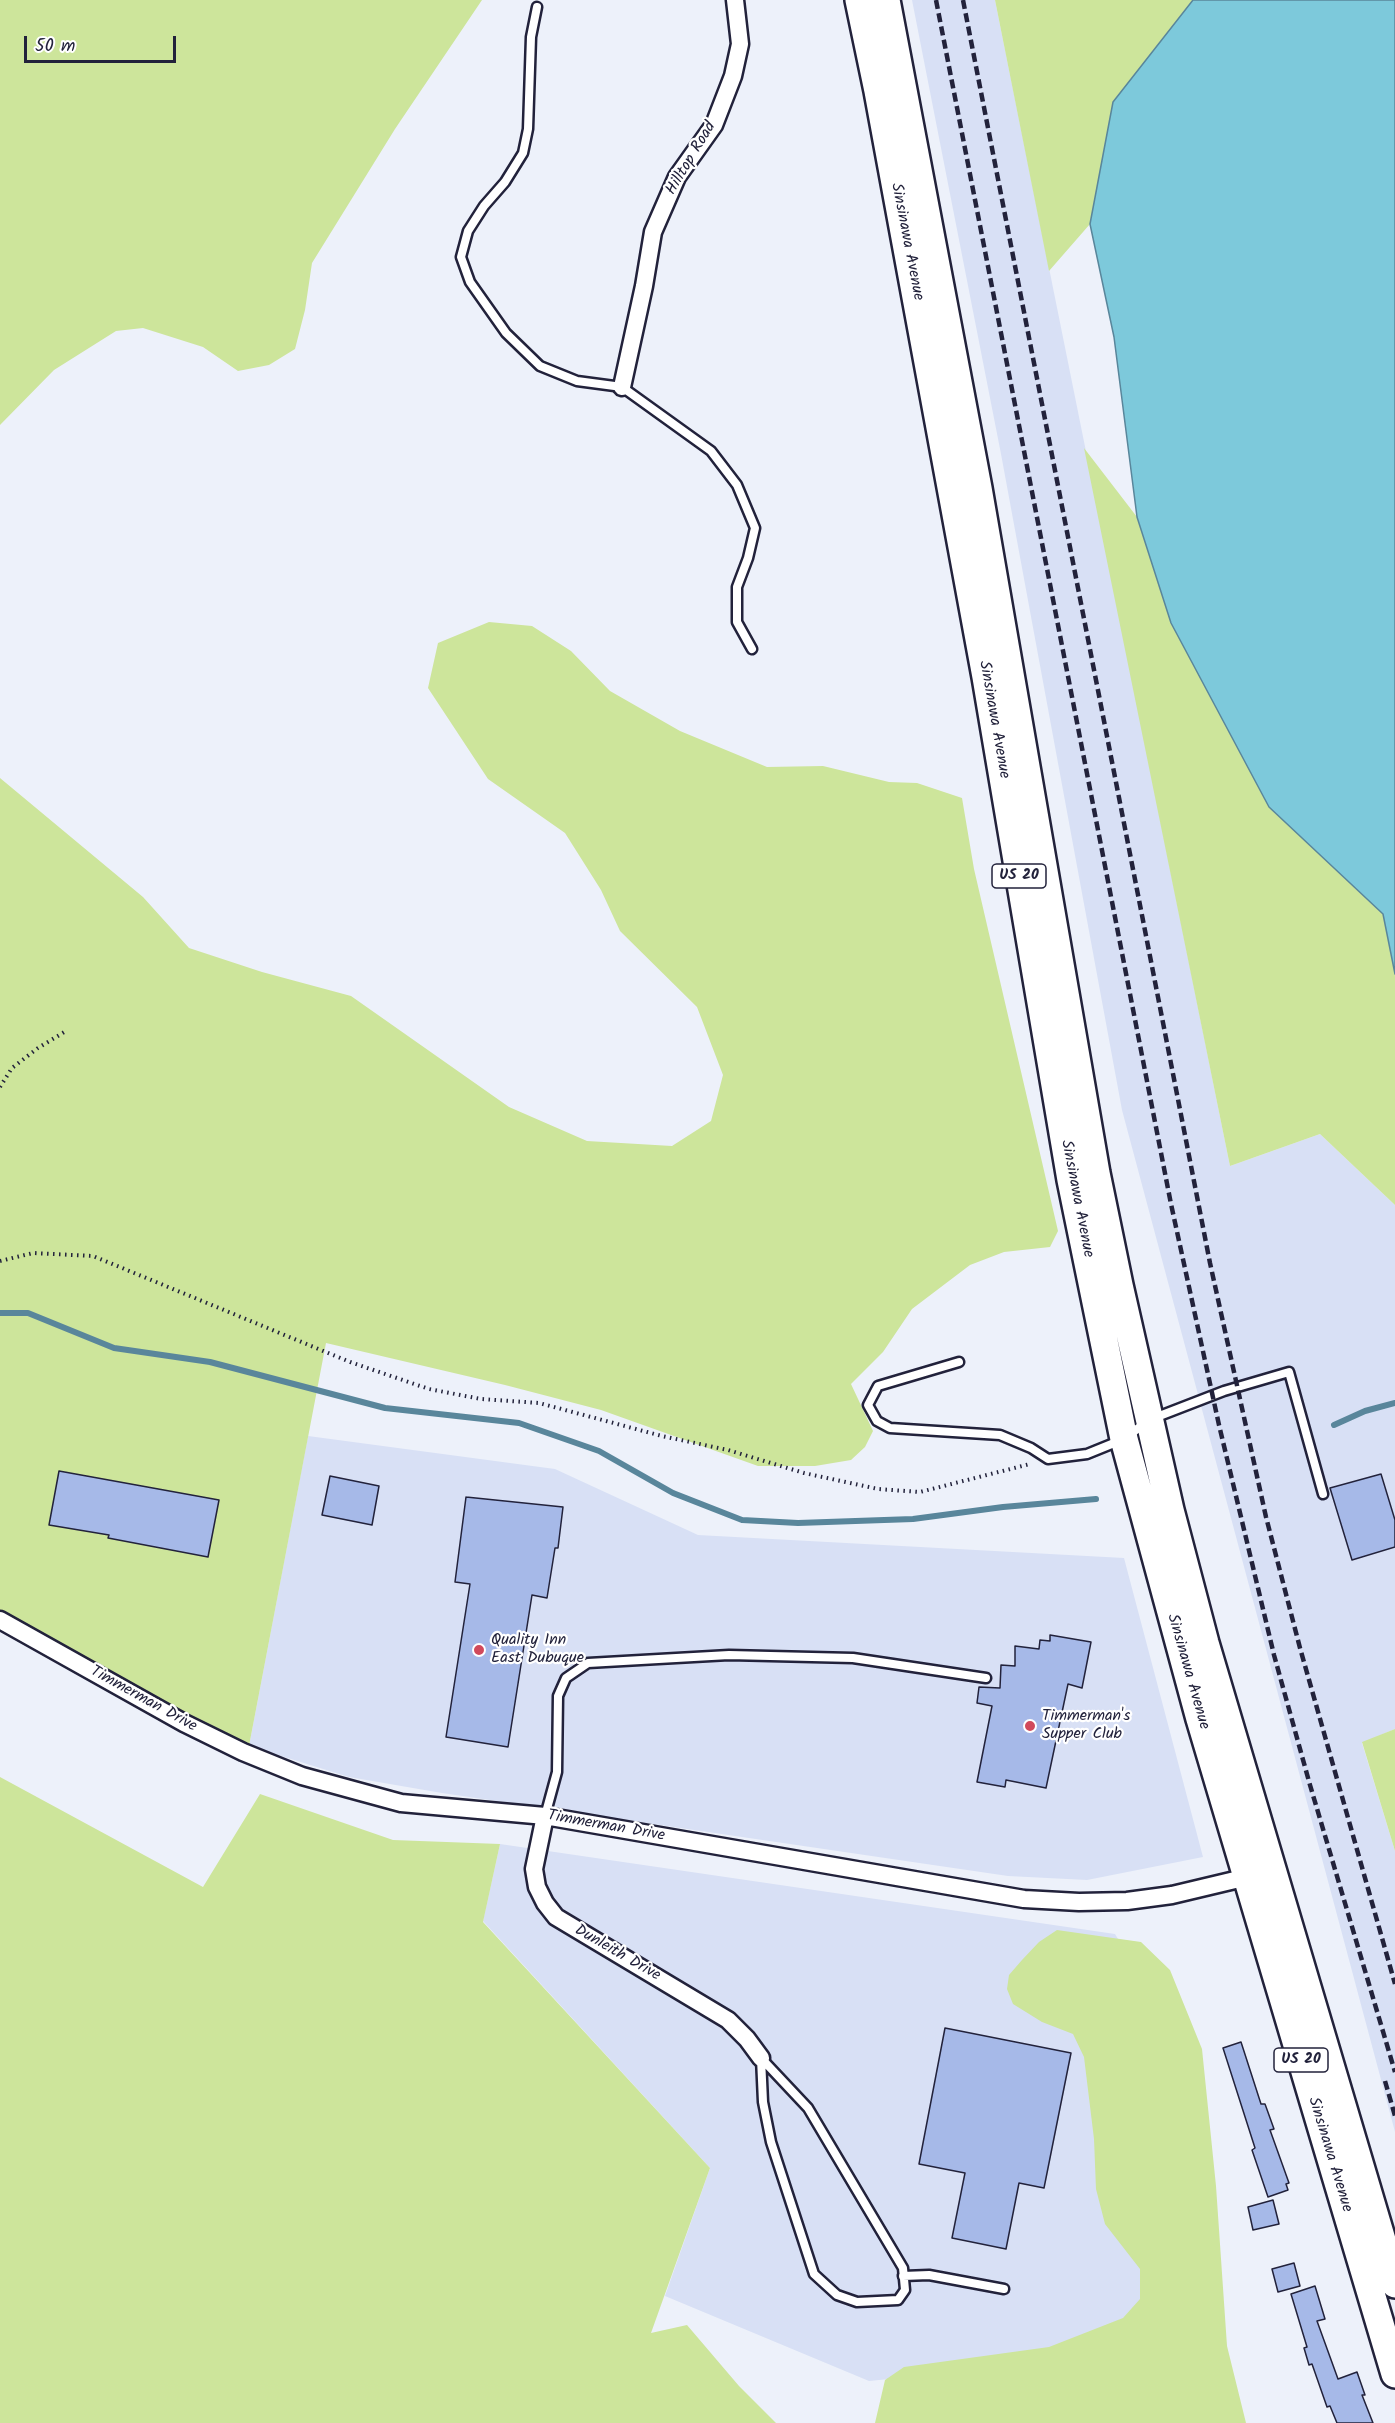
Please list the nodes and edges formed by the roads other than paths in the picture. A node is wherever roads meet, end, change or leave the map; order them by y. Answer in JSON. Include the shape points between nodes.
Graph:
{"nodes":[{"id":1,"x":735,"y":0,"type":"edge"},
{"id":2,"x":859,"y":0,"type":"edge"},
{"id":3,"x":886,"y":0,"type":"edge"},
{"id":4,"x":537,"y":7,"type":"dead end"},
{"id":5,"x":622,"y":387,"type":"junction"},
{"id":6,"x":752,"y":649,"type":"dead end"},
{"id":7,"x":959,"y":1362,"type":"dead end"},
{"id":8,"x":1149,"y":1420,"type":"junction"},
{"id":9,"x":1124,"y":1439,"type":"junction"},
{"id":10,"x":1323,"y":1494,"type":"dead end"},
{"id":11,"x":0,"y":1620,"type":"edge"},
{"id":12,"x":986,"y":1678,"type":"dead end"},
{"id":13,"x":545,"y":1816,"type":"junction"},
{"id":14,"x":1259,"y":1874,"type":"junction"},
{"id":15,"x":761,"y":2058,"type":"junction"},
{"id":16,"x":903,"y":2276,"type":"junction"},
{"id":17,"x":1395,"y":2284,"type":"edge"},
{"id":18,"x":1004,"y":2289,"type":"dead end"},
{"id":19,"x":1395,"y":2374,"type":"edge"}],
"edges":[{"from":1,"to":5,"type":"street","name":"Hilltop Road","via":[[740,44],[733,76],[714,125],[677,177],[653,232]]},
{"from":2,"to":9,"type":"highway","name":"Sinsinawa Avenue","number":"US 20","via":[[984,666],[1071,1180]]},
{"from":3,"to":8,"type":"highway","name":"Sinsinawa Avenue","number":"US 20","via":[[1007,649],[1096,1173]]},
{"from":4,"to":5,"type":"lane","via":[[531,38],[528,129],[522,153],[468,231],[461,257],[470,282],[506,333],[540,366],[577,381]]},
{"from":5,"to":6,"type":"lane","via":[[711,450],[736,485],[755,528],[737,587],[737,622]]},
{"from":7,"to":9,"type":"lane","via":[[878,1386],[868,1405],[877,1421],[890,1428],[1000,1435],[1048,1459],[1087,1454]]},
{"from":8,"to":9,"type":"lane"},
{"from":8,"to":10,"type":"lane","via":[[1224,1390],[1289,1372]]},
{"from":8,"to":14,"type":"highway","name":"Sinsinawa Avenue","number":"US 20"},
{"from":9,"to":14,"type":"highway","name":"Sinsinawa Avenue","number":"US 20","via":[[1180,1648]]},
{"from":11,"to":13,"type":"street","name":"Timmerman Drive","via":[[184,1723],[302,1776],[401,1803]]},
{"from":12,"to":13,"type":"lane","via":[[854,1658],[729,1655],[588,1663],[566,1678],[558,1696],[557,1772]]},
{"from":13,"to":14,"type":"street","name":"Timmerman Drive","via":[[1024,1899],[1127,1901],[1172,1895]]},
{"from":13,"to":15,"type":"street","name":"Dunleith Drive","via":[[534,1869],[544,1903],[556,1917],[728,2020]]},
{"from":14,"to":17,"type":"highway","name":"Sinsinawa Avenue","number":"US 20"},
{"from":14,"to":19,"type":"highway","name":"Sinsinawa Avenue","number":"US 20"},
{"from":15,"to":16,"type":"lane","via":[[808,2108],[903,2268]]},
{"from":15,"to":16,"type":"lane","via":[[763,2102],[771,2142],[814,2274],[837,2295],[857,2302],[898,2300],[905,2290]]},
{"from":16,"to":18,"type":"lane","via":[[929,2275]]}]}
